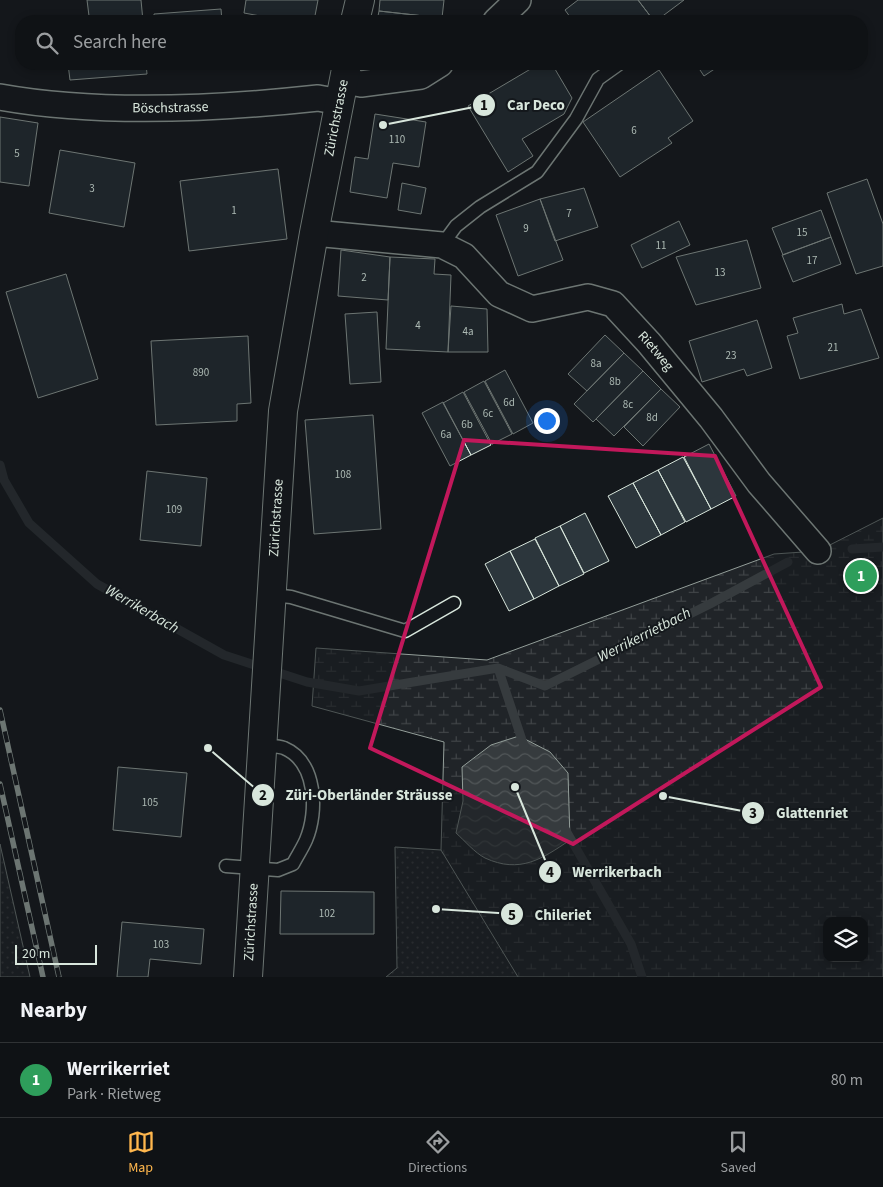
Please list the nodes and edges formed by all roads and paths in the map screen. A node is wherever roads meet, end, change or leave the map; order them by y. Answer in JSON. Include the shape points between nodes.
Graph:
{"nodes":[{"id":1,"x":360,"y":0,"type":"edge"},
{"id":2,"x":518,"y":0,"type":"edge"},
{"id":3,"x":357,"y":15,"type":"edge"},
{"id":4,"x":502,"y":15,"type":"edge"},
{"id":5,"x":430,"y":70,"type":"edge"},
{"id":6,"x":610,"y":70,"type":"edge"},
{"id":7,"x":344,"y":82,"type":"edge"},
{"id":8,"x":0,"y":97,"type":"edge"},
{"id":9,"x":314,"y":233,"type":"junction"},
{"id":10,"x":442,"y":245,"type":"junction"},
{"id":11,"x":818,"y":552,"type":"dead end"},
{"id":12,"x":272,"y":595,"type":"junction"},
{"id":13,"x":454,"y":603,"type":"dead end"},
{"id":14,"x":261,"y":745,"type":"junction"},
{"id":15,"x":226,"y":866,"type":"dead end"},
{"id":16,"x":255,"y":868,"type":"junction"},
{"id":17,"x":248,"y":977,"type":"edge"}],
"edges":[{"from":1,"to":3,"type":"main road"},
{"from":2,"to":4,"type":"street"},
{"from":5,"to":7,"type":"street","name":"Böschstrasse","via":[[421,76],[361,84]]},
{"from":6,"to":10,"type":"lane","via":[[598,78],[576,119],[537,172],[480,207],[456,226]]},
{"from":7,"to":8,"type":"street","name":"Böschstrasse","via":[[318,98],[176,108],[80,105]]},
{"from":7,"to":9,"type":"main road","name":"Zürichstrasse"},
{"from":9,"to":10,"type":"street","name":"Rietweg"},
{"from":9,"to":12,"type":"main road","name":"Zürichstrasse","via":[[283,411]]},
{"from":10,"to":11,"type":"street","name":"Rietweg","via":[[464,256],[499,294],[532,308],[588,297],[613,304],[711,418],[759,483]]},
{"from":12,"to":13,"type":"lane","via":[[291,597],[405,631]]},
{"from":12,"to":14,"type":"main road","name":"Zürichstrasse"},
{"from":14,"to":16,"type":"main road","name":"Zürichstrasse"},
{"from":14,"to":16,"type":"lane","via":[[283,748],[295,755],[311,778],[312,810],[306,839],[293,864],[278,870]]},
{"from":15,"to":16,"type":"lane"},
{"from":16,"to":17,"type":"main road","name":"Zürichstrasse"}]}
